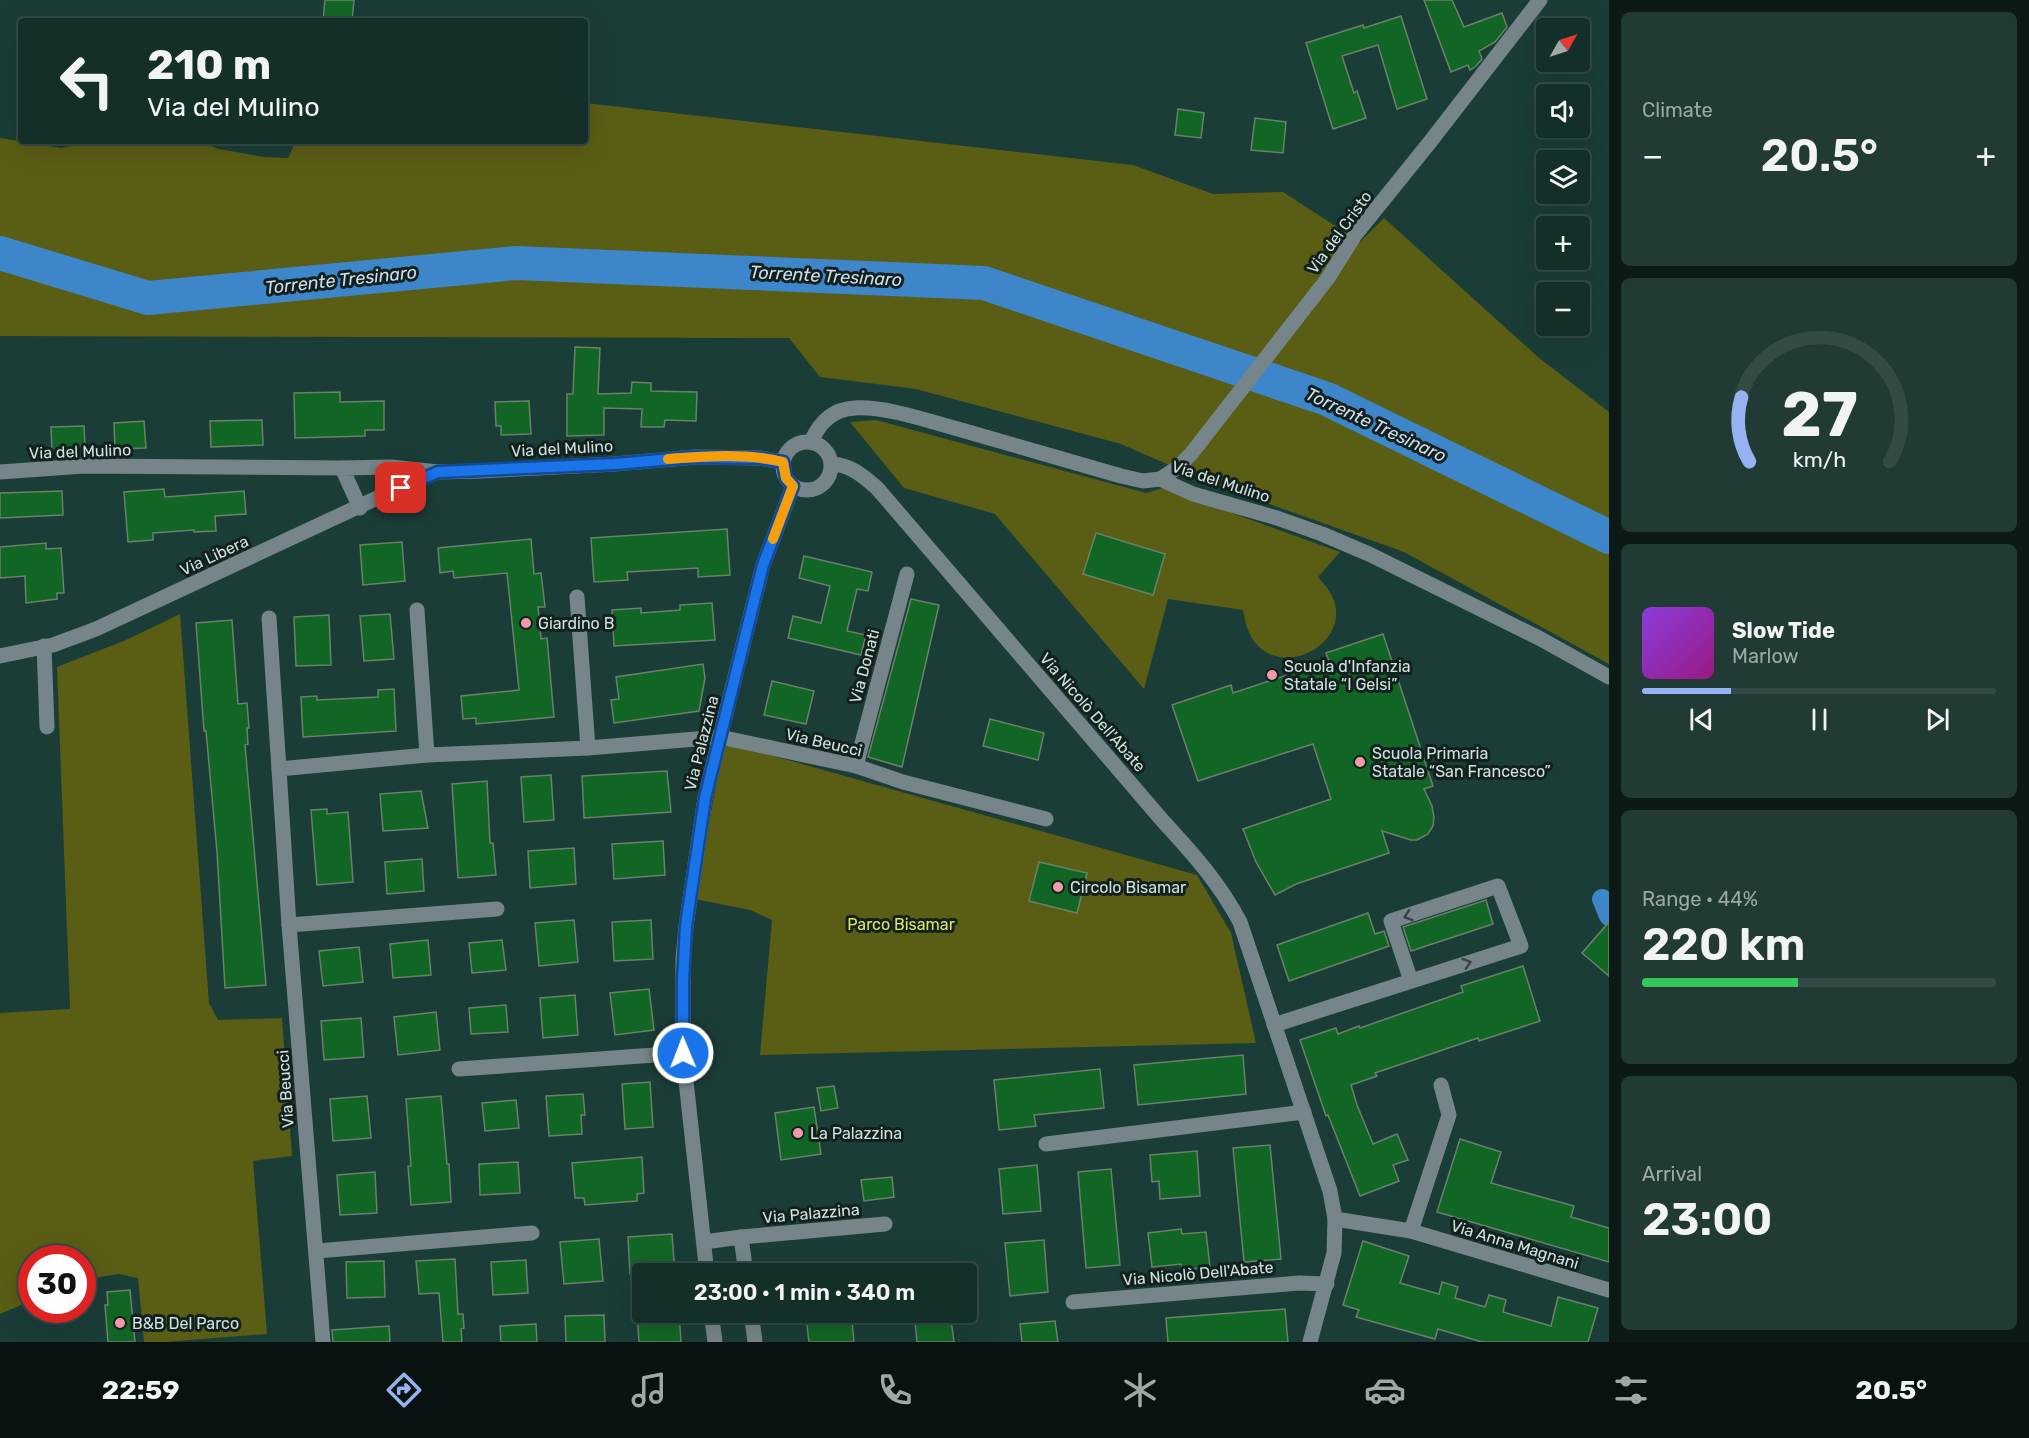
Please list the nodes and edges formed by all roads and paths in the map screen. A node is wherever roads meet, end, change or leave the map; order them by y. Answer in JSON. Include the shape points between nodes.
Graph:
{"nodes":[{"id":1,"x":1540,"y":0,"type":"edge"},
{"id":2,"x":811,"y":442,"type":"junction"},
{"id":3,"x":783,"y":462,"type":"junction"},
{"id":4,"x":832,"y":464,"type":"junction"},
{"id":5,"x":342,"y":468,"type":"junction"},
{"id":6,"x":0,"y":472,"type":"edge"},
{"id":7,"x":438,"y":472,"type":"junction"},
{"id":8,"x":1160,"y":479,"type":"junction"},
{"id":9,"x":793,"y":486,"type":"junction"},
{"id":10,"x":360,"y":508,"type":"junction"},
{"id":11,"x":906,"y":574,"type":"dead end"},
{"id":12,"x":577,"y":597,"type":"dead end"},
{"id":13,"x":417,"y":610,"type":"dead end"},
{"id":14,"x":269,"y":618,"type":"dead end"},
{"id":15,"x":44,"y":646,"type":"junction"},
{"id":16,"x":0,"y":656,"type":"edge"},
{"id":17,"x":1609,"y":677,"type":"edge"},
{"id":18,"x":47,"y":727,"type":"dead end"},
{"id":19,"x":720,"y":737,"type":"junction"},
{"id":20,"x":588,"y":748,"type":"junction"},
{"id":21,"x":427,"y":755,"type":"junction"},
{"id":22,"x":856,"y":766,"type":"junction"},
{"id":23,"x":279,"y":769,"type":"junction"},
{"id":24,"x":1046,"y":819,"type":"dead end"},
{"id":25,"x":497,"y":909,"type":"dead end"},
{"id":26,"x":289,"y":925,"type":"junction"},
{"id":27,"x":1411,"y":981,"type":"junction"},
{"id":28,"x":1274,"y":1025,"type":"junction"},
{"id":29,"x":683,"y":1053,"type":"junction"},
{"id":30,"x":459,"y":1069,"type":"dead end"},
{"id":31,"x":1441,"y":1085,"type":"dead end"},
{"id":32,"x":1304,"y":1112,"type":"junction"},
{"id":33,"x":1046,"y":1144,"type":"dead end"},
{"id":34,"x":1335,"y":1219,"type":"junction"},
{"id":35,"x":885,"y":1224,"type":"dead end"},
{"id":36,"x":1411,"y":1232,"type":"junction"},
{"id":37,"x":532,"y":1233,"type":"dead end"},
{"id":38,"x":741,"y":1237,"type":"junction"},
{"id":39,"x":704,"y":1242,"type":"junction"},
{"id":40,"x":317,"y":1251,"type":"junction"},
{"id":41,"x":706,"y":1263,"type":"edge"},
{"id":42,"x":745,"y":1263,"type":"edge"},
{"id":43,"x":1327,"y":1284,"type":"junction"},
{"id":44,"x":1609,"y":1290,"type":"edge"},
{"id":45,"x":1073,"y":1302,"type":"dead end"},
{"id":46,"x":712,"y":1323,"type":"edge"},
{"id":47,"x":752,"y":1323,"type":"edge"},
{"id":48,"x":323,"y":1342,"type":"edge"},
{"id":49,"x":715,"y":1342,"type":"edge"},
{"id":50,"x":755,"y":1342,"type":"edge"},
{"id":51,"x":1310,"y":1342,"type":"edge"}],
"edges":[{"from":1,"to":8,"type":"street","name":"Via del Cristo","via":[[1355,235],[1328,278],[1191,453]]},
{"from":2,"to":3,"type":"street","via":[[796,445]]},
{"from":2,"to":4,"type":"street","via":[[823,447]]},
{"from":2,"to":8,"type":"street","name":"Via del Mulino","via":[[817,429],[835,413],[874,408],[1121,476],[1143,481]]},
{"from":3,"to":7,"type":"street","name":"Via del Mulino","via":[[695,457]]},
{"from":3,"to":9,"type":"street","via":[[786,478]]},
{"from":4,"to":9,"type":"street","via":[[823,485],[808,491]]},
{"from":4,"to":28,"type":"street","name":"Via Nicolò Dell'Abate","via":[[850,468],[877,488],[1201,862],[1240,922]]},
{"from":5,"to":6,"type":"street","name":"Via del Mulino","via":[[84,466]]},
{"from":5,"to":7,"type":"street","name":"Via del Mulino","via":[[391,467]]},
{"from":5,"to":10,"type":"street"},
{"from":7,"to":10,"type":"street","name":"Via Libera"},
{"from":8,"to":17,"type":"street","name":"Via del Mulino","via":[[1193,494],[1286,521],[1370,554]]},
{"from":9,"to":19,"type":"street","name":"Via Palazzina","via":[[763,565]]},
{"from":10,"to":15,"type":"street","name":"Via Libera","via":[[96,629]]},
{"from":11,"to":22,"type":"street","name":"Via Donati"},
{"from":12,"to":20,"type":"street"},
{"from":13,"to":21,"type":"street"},
{"from":14,"to":23,"type":"street","name":"Via Beucci"},
{"from":15,"to":16,"type":"street","name":"Via Libera"},
{"from":15,"to":18,"type":"street"},
{"from":19,"to":20,"type":"street","name":"Via Beucci"},
{"from":19,"to":22,"type":"street","name":"Via Beucci"},
{"from":19,"to":29,"type":"street","name":"Via Palazzina","via":[[705,798],[686,926]]},
{"from":20,"to":21,"type":"street","name":"Via Beucci"},
{"from":21,"to":23,"type":"street","name":"Via Beucci"},
{"from":22,"to":24,"type":"street","name":"Via Beucci","via":[[903,783]]},
{"from":23,"to":26,"type":"street","name":"Via Beucci"},
{"from":25,"to":26,"type":"street"},
{"from":26,"to":40,"type":"street","name":"Via Beucci"},
{"from":27,"to":27,"type":"street","one_way":true,"via":[[1521,946],[1498,886],[1391,921]]},
{"from":27,"to":28,"type":"street"},
{"from":28,"to":32,"type":"street","name":"Via Nicolò Dell'Abate"},
{"from":29,"to":30,"type":"street"},
{"from":29,"to":39,"type":"street","name":"Via Palazzina"},
{"from":31,"to":36,"type":"street","via":[[1449,1115]]},
{"from":32,"to":33,"type":"street"},
{"from":32,"to":34,"type":"street","name":"Via Nicolò Dell'Abate"},
{"from":34,"to":36,"type":"street","name":"Via Anna Magnani"},
{"from":34,"to":43,"type":"street","name":"Via Nicolò Dell'Abate","via":[[1334,1253]]},
{"from":35,"to":38,"type":"street","name":"Via Palazzina"},
{"from":36,"to":44,"type":"street","name":"Via Anna Magnani"},
{"from":37,"to":40,"type":"street"},
{"from":38,"to":39,"type":"street","name":"Via Palazzina"},
{"from":38,"to":42,"type":"street","name":"Via Palazzina"},
{"from":39,"to":41,"type":"street","name":"Via Palazzina"},
{"from":40,"to":48,"type":"street","name":"Via Beucci"},
{"from":43,"to":45,"type":"street","name":"Via Nicolò Dell'Abate"},
{"from":43,"to":51,"type":"street","name":"Via Nicolò Dell'Abate"},
{"from":46,"to":49,"type":"street"},
{"from":47,"to":50,"type":"street"}]}
